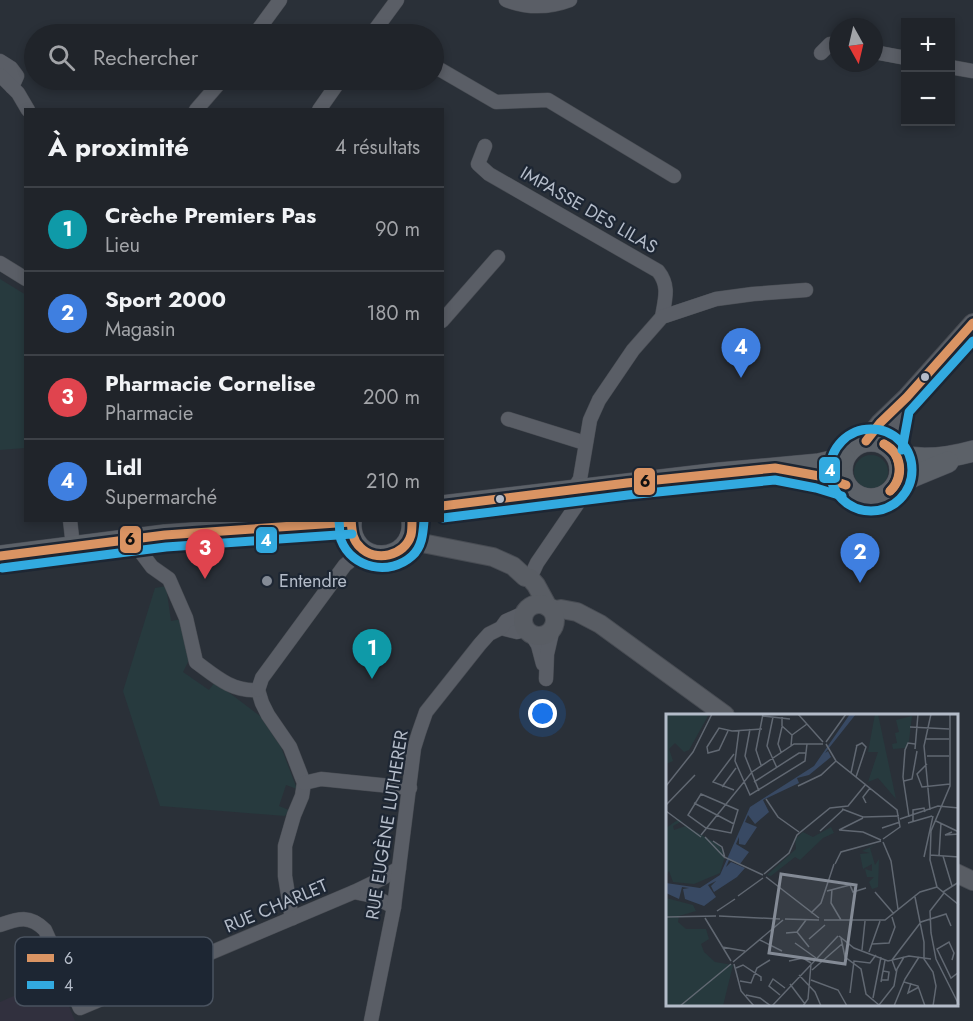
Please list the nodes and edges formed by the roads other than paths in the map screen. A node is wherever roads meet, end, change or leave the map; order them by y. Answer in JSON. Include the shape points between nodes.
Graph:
{"nodes":[{"id":1,"x":280,"y":0,"type":"edge"},
{"id":2,"x":397,"y":0,"type":"edge"},
{"id":3,"x":506,"y":0,"type":"edge"},
{"id":4,"x":570,"y":0,"type":"edge"},
{"id":5,"x":262,"y":24,"type":"edge"},
{"id":6,"x":381,"y":24,"type":"edge"},
{"id":7,"x":829,"y":45,"type":"edge"},
{"id":8,"x":821,"y":53,"type":"dead end"},
{"id":9,"x":883,"y":54,"type":"edge"},
{"id":10,"x":901,"y":57,"type":"edge"},
{"id":11,"x":0,"y":61,"type":"edge"},
{"id":12,"x":955,"y":68,"type":"edge"},
{"id":13,"x":973,"y":71,"type":"edge"},
{"id":14,"x":444,"y":72,"type":"edge"},
{"id":15,"x":0,"y":75,"type":"edge"},
{"id":16,"x":12,"y":87,"type":"junction"},
{"id":17,"x":213,"y":90,"type":"edge"},
{"id":18,"x":333,"y":90,"type":"edge"},
{"id":19,"x":27,"y":108,"type":"edge"},
{"id":20,"x":198,"y":108,"type":"edge"},
{"id":21,"x":320,"y":108,"type":"edge"},
{"id":22,"x":485,"y":146,"type":"dead end"},
{"id":23,"x":674,"y":176,"type":"dead end"},
{"id":24,"x":498,"y":257,"type":"dead end"},
{"id":25,"x":0,"y":263,"type":"edge"},
{"id":26,"x":24,"y":278,"type":"edge"},
{"id":27,"x":806,"y":290,"type":"dead end"},
{"id":28,"x":662,"y":317,"type":"junction"},
{"id":29,"x":444,"y":319,"type":"edge"},
{"id":30,"x":973,"y":323,"type":"edge"},
{"id":31,"x":898,"y":406,"type":"junction"},
{"id":32,"x":508,"y":419,"type":"dead end"},
{"id":33,"x":866,"y":441,"type":"junction"},
{"id":34,"x":585,"y":442,"type":"junction"},
{"id":35,"x":893,"y":452,"type":"junction"},
{"id":36,"x":967,"y":453,"type":"edge"},
{"id":37,"x":844,"y":458,"type":"junction"},
{"id":38,"x":775,"y":468,"type":"junction"},
{"id":39,"x":846,"y":485,"type":"junction"},
{"id":40,"x":895,"y":487,"type":"junction"},
{"id":41,"x":583,"y":489,"type":"junction"},
{"id":42,"x":444,"y":506,"type":"edge"},
{"id":43,"x":70,"y":522,"type":"edge"},
{"id":44,"x":338,"y":522,"type":"edge"},
{"id":45,"x":351,"y":522,"type":"edge"},
{"id":46,"x":411,"y":528,"type":"edge"},
{"id":47,"x":131,"y":539,"type":"junction"},
{"id":48,"x":73,"y":546,"type":"junction"},
{"id":49,"x":363,"y":551,"type":"junction"},
{"id":50,"x":0,"y":556,"type":"edge"},
{"id":51,"x":527,"y":577,"type":"junction"},
{"id":52,"x":548,"y":607,"type":"junction"},
{"id":53,"x":585,"y":616,"type":"junction"},
{"id":54,"x":528,"y":625,"type":"junction"},
{"id":55,"x":553,"y":628,"type":"junction"},
{"id":56,"x":258,"y":690,"type":"junction"},
{"id":57,"x":724,"y":714,"type":"edge"},
{"id":58,"x":304,"y":783,"type":"junction"},
{"id":59,"x":410,"y":788,"type":"junction"},
{"id":60,"x":399,"y":868,"type":"junction"},
{"id":61,"x":958,"y":874,"type":"edge"},
{"id":62,"x":973,"y":881,"type":"edge"},
{"id":63,"x":354,"y":892,"type":"junction"},
{"id":64,"x":394,"y":907,"type":"junction"},
{"id":65,"x":293,"y":918,"type":"junction"},
{"id":66,"x":0,"y":925,"type":"edge"},
{"id":67,"x":48,"y":937,"type":"edge"},
{"id":68,"x":213,"y":952,"type":"edge"},
{"id":69,"x":371,"y":1021,"type":"edge"}],
"edges":[{"from":1,"to":5,"type":"street"},
{"from":2,"to":6,"type":"street"},
{"from":3,"to":4,"type":"street","via":[[537,7]]},
{"from":7,"to":8,"type":"street"},
{"from":9,"to":10,"type":"street"},
{"from":11,"to":16,"type":"street","via":[[17,76]]},
{"from":12,"to":13,"type":"street"},
{"from":14,"to":23,"type":"street","via":[[496,102],[548,100]]},
{"from":15,"to":16,"type":"street"},
{"from":16,"to":19,"type":"street"},
{"from":17,"to":20,"type":"street"},
{"from":18,"to":21,"type":"street"},
{"from":22,"to":28,"type":"street","name":"IMPASSE DES LILAS","via":[[478,164],[489,174],[658,271],[664,279],[666,297]]},
{"from":24,"to":29,"type":"street"},
{"from":25,"to":26,"type":"street"},
{"from":27,"to":28,"type":"street","via":[[716,299]]},
{"from":28,"to":34,"type":"street","via":[[633,350],[599,400]]},
{"from":30,"to":31,"type":"street"},
{"from":31,"to":33,"type":"street"},
{"from":31,"to":35,"type":"street"},
{"from":32,"to":34,"type":"street"},
{"from":33,"to":35,"type":"main road","via":[[883,444]]},
{"from":33,"to":37,"type":"main road","via":[[857,444]]},
{"from":34,"to":41,"type":"street","via":[[580,479]]},
{"from":35,"to":36,"type":"main road","via":[[907,458]]},
{"from":35,"to":40,"type":"main road","via":[[900,474]]},
{"from":36,"to":40,"type":"main road"},
{"from":37,"to":38,"type":"main road"},
{"from":37,"to":39,"type":"main road","via":[[842,476]]},
{"from":38,"to":39,"type":"main road"},
{"from":38,"to":41,"type":"main road"},
{"from":39,"to":40,"type":"main road","via":[[852,493],[870,500]]},
{"from":41,"to":42,"type":"main road"},
{"from":41,"to":51,"type":"street","via":[[578,503]]},
{"from":43,"to":48,"type":"street"},
{"from":44,"to":47,"type":"main road"},
{"from":45,"to":49,"type":"main road","via":[[355,543]]},
{"from":46,"to":49,"type":"main road","via":[[407,544],[400,551],[381,557]]},
{"from":46,"to":51,"type":"street","via":[[422,543],[493,557]]},
{"from":47,"to":48,"type":"main road"},
{"from":47,"to":56,"type":"street","via":[[152,567],[170,579],[186,618],[196,662],[234,687]]},
{"from":48,"to":50,"type":"main road"},
{"from":49,"to":56,"type":"street","via":[[345,565],[262,678]]},
{"from":51,"to":52,"type":"street"},
{"from":51,"to":54,"type":"street"},
{"from":52,"to":53,"type":"street"},
{"from":52,"to":54,"type":"street","via":[[533,606]]},
{"from":52,"to":55,"type":"street","via":[[555,617]]},
{"from":53,"to":55,"type":"street"},
{"from":53,"to":57,"type":"street"},
{"from":54,"to":55,"type":"street","via":[[537,636]]},
{"from":54,"to":55,"type":"street","via":[[546,673]]},
{"from":54,"to":59,"type":"street","name":"RUE EUGÈNE LUTHERER","via":[[506,621],[489,634],[426,712],[414,748]]},
{"from":56,"to":58,"type":"street","via":[[267,715],[290,747]]},
{"from":58,"to":59,"type":"street","via":[[321,779]]},
{"from":58,"to":65,"type":"street","via":[[285,846],[285,876]]},
{"from":59,"to":60,"type":"street","name":"RUE EUGÈNE LUTHERER"},
{"from":60,"to":63,"type":"street","name":"RUE CHARLET"},
{"from":60,"to":64,"type":"street","name":"RUE EUGÈNE LUTHERER"},
{"from":61,"to":62,"type":"street"},
{"from":63,"to":64,"type":"street","name":"RUE CHARLET"},
{"from":63,"to":65,"type":"street","name":"RUE CHARLET"},
{"from":64,"to":69,"type":"street","name":"RUE EUGÈNE LUTHERER"},
{"from":65,"to":68,"type":"street","name":"RUE CHARLET"},
{"from":66,"to":67,"type":"street","name":"RUE CHARLET","via":[[28,919],[45,930]]}]}
